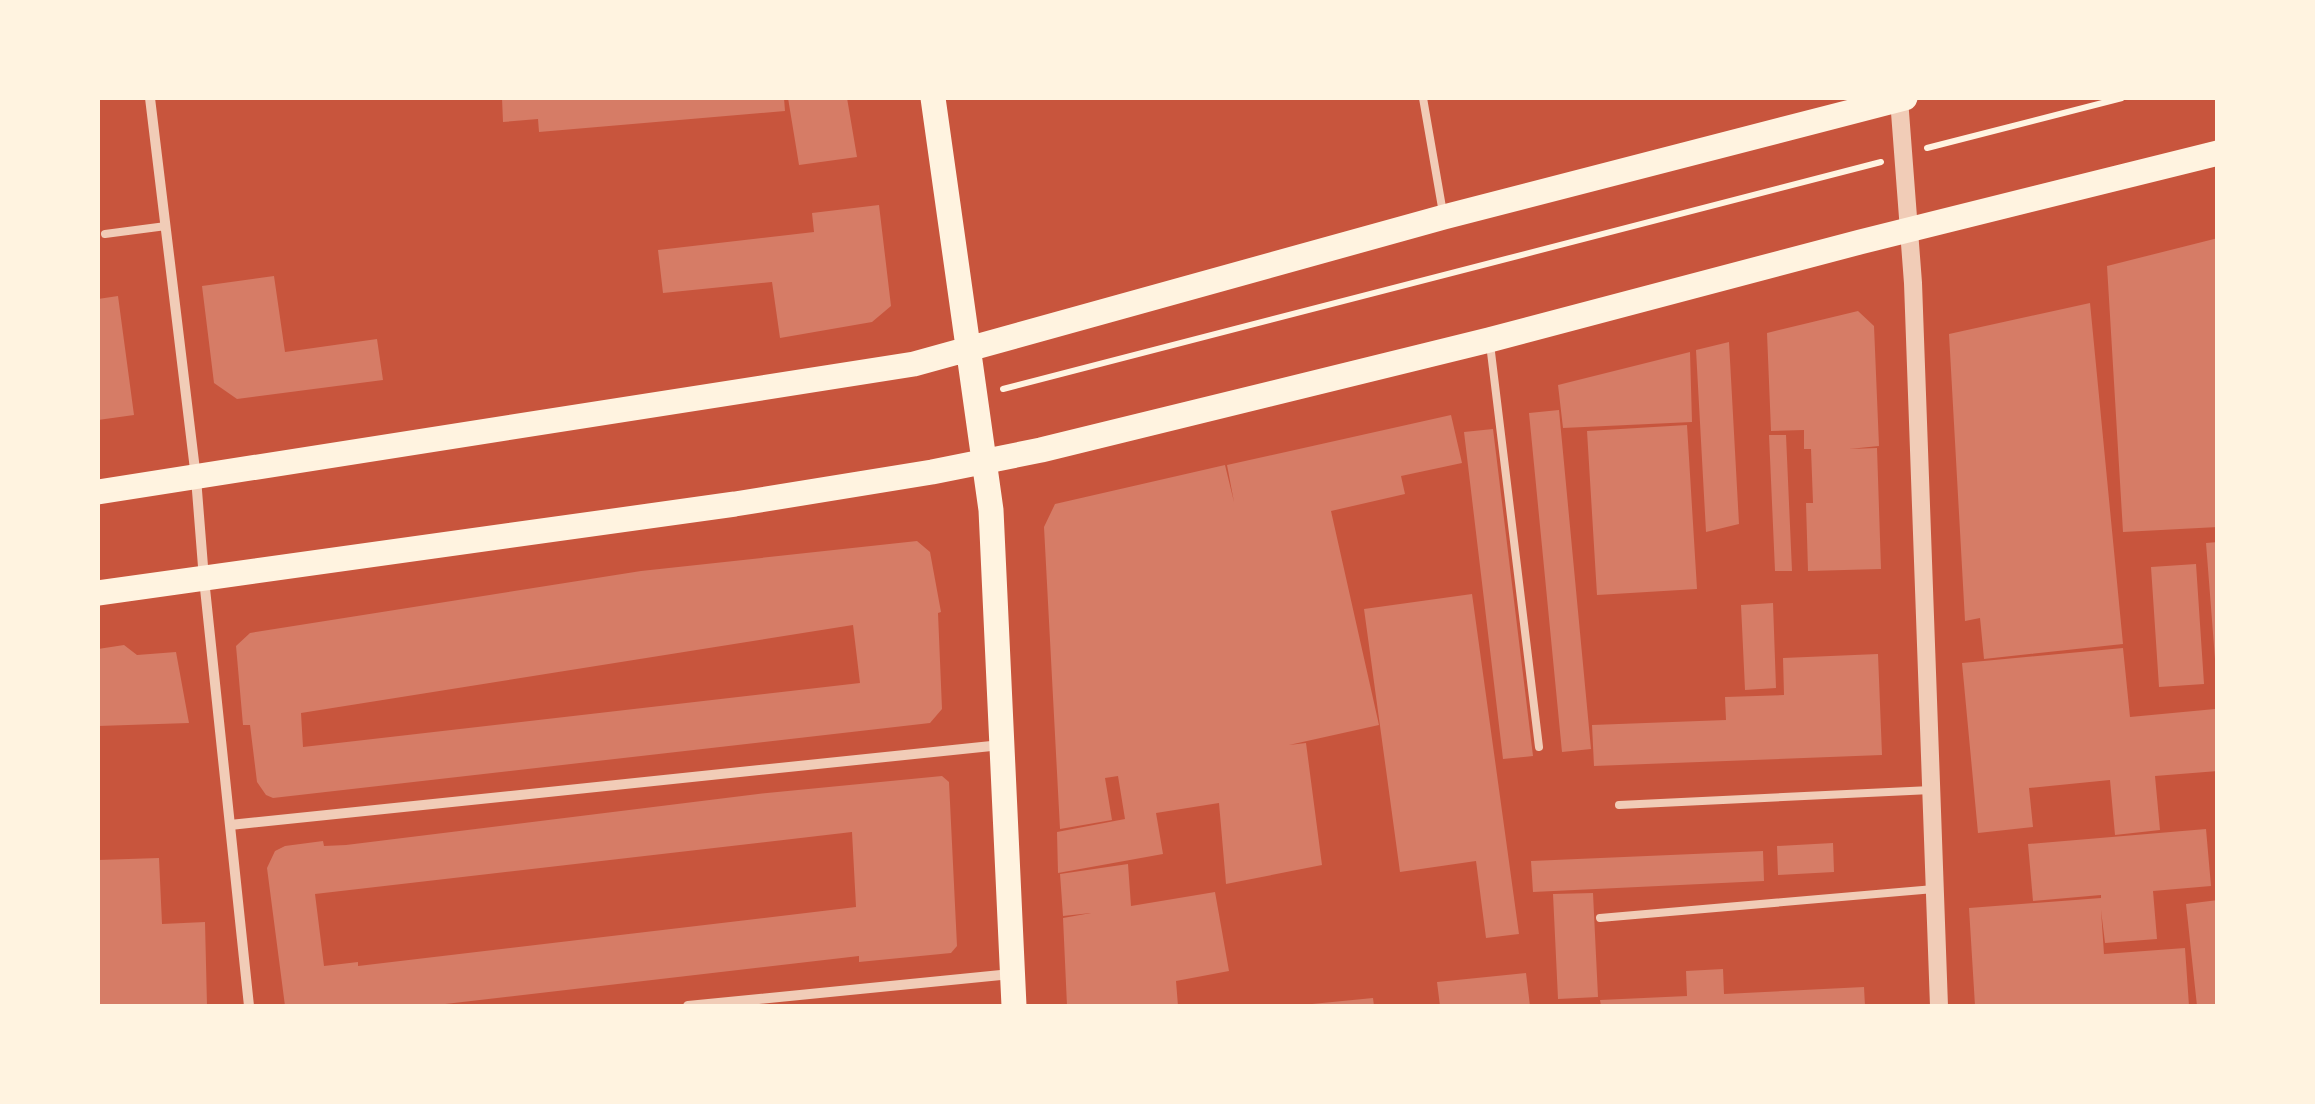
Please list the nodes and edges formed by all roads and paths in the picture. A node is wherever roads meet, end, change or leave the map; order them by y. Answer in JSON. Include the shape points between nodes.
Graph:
{"nodes":[{"id":1,"x":150,"y":98,"type":"edge"},
{"id":2,"x":933,"y":98,"type":"edge"},
{"id":3,"x":1422,"y":98,"type":"edge"},
{"id":4,"x":1901,"y":98,"type":"edge"},
{"id":5,"x":2122,"y":98,"type":"edge"},
{"id":6,"x":2218,"y":153,"type":"edge"},
{"id":7,"x":1904,"y":156,"type":"junction"},
{"id":8,"x":1444,"y":218,"type":"junction"},
{"id":9,"x":166,"y":226,"type":"junction"},
{"id":10,"x":1910,"y":230,"type":"junction"},
{"id":11,"x":105,"y":234,"type":"dead end"},
{"id":12,"x":1490,"y":340,"type":"junction"},
{"id":13,"x":969,"y":349,"type":"junction"},
{"id":14,"x":977,"y":396,"type":"junction"},
{"id":15,"x":986,"y":461,"type":"junction"},
{"id":16,"x":196,"y":478,"type":"junction"},
{"id":17,"x":98,"y":492,"type":"edge"},
{"id":18,"x":204,"y":578,"type":"junction"},
{"id":19,"x":98,"y":593,"type":"edge"},
{"id":20,"x":1002,"y":745,"type":"junction"},
{"id":21,"x":1539,"y":746,"type":"dead end"},
{"id":22,"x":1931,"y":790,"type":"junction"},
{"id":23,"x":1619,"y":805,"type":"dead end"},
{"id":24,"x":230,"y":825,"type":"junction"},
{"id":25,"x":1934,"y":888,"type":"junction"},
{"id":26,"x":1600,"y":918,"type":"dead end"},
{"id":27,"x":1012,"y":974,"type":"junction"},
{"id":28,"x":249,"y":1006,"type":"edge"},
{"id":29,"x":688,"y":1006,"type":"edge"},
{"id":30,"x":1014,"y":1006,"type":"edge"},
{"id":31,"x":1939,"y":1006,"type":"edge"}],
"edges":[{"from":1,"to":9,"type":"street"},
{"from":2,"to":13,"type":"main road"},
{"from":3,"to":8,"type":"lane"},
{"from":4,"to":7,"type":"street"},
{"from":4,"to":8,"type":"main road"},
{"from":5,"to":7,"type":"path"},
{"from":6,"to":10,"type":"main road"},
{"from":7,"to":10,"type":"street"},
{"from":7,"to":14,"type":"path"},
{"from":8,"to":13,"type":"main road"},
{"from":9,"to":11,"type":"lane"},
{"from":9,"to":16,"type":"street"},
{"from":10,"to":12,"type":"main road"},
{"from":10,"to":22,"type":"street"},
{"from":12,"to":15,"type":"main road"},
{"from":12,"to":21,"type":"lane"},
{"from":13,"to":14,"type":"main road"},
{"from":13,"to":16,"type":"main road","via":[[914,364]]},
{"from":14,"to":15,"type":"main road"},
{"from":15,"to":18,"type":"main road","via":[[735,504]]},
{"from":15,"to":20,"type":"main road"},
{"from":16,"to":17,"type":"main road"},
{"from":16,"to":18,"type":"street"},
{"from":18,"to":19,"type":"main road"},
{"from":18,"to":24,"type":"street"},
{"from":20,"to":24,"type":"street"},
{"from":20,"to":27,"type":"main road"},
{"from":22,"to":23,"type":"lane"},
{"from":22,"to":25,"type":"street"},
{"from":24,"to":28,"type":"street"},
{"from":25,"to":26,"type":"lane"},
{"from":25,"to":31,"type":"street"},
{"from":27,"to":29,"type":"street"},
{"from":27,"to":30,"type":"main road"}]}
